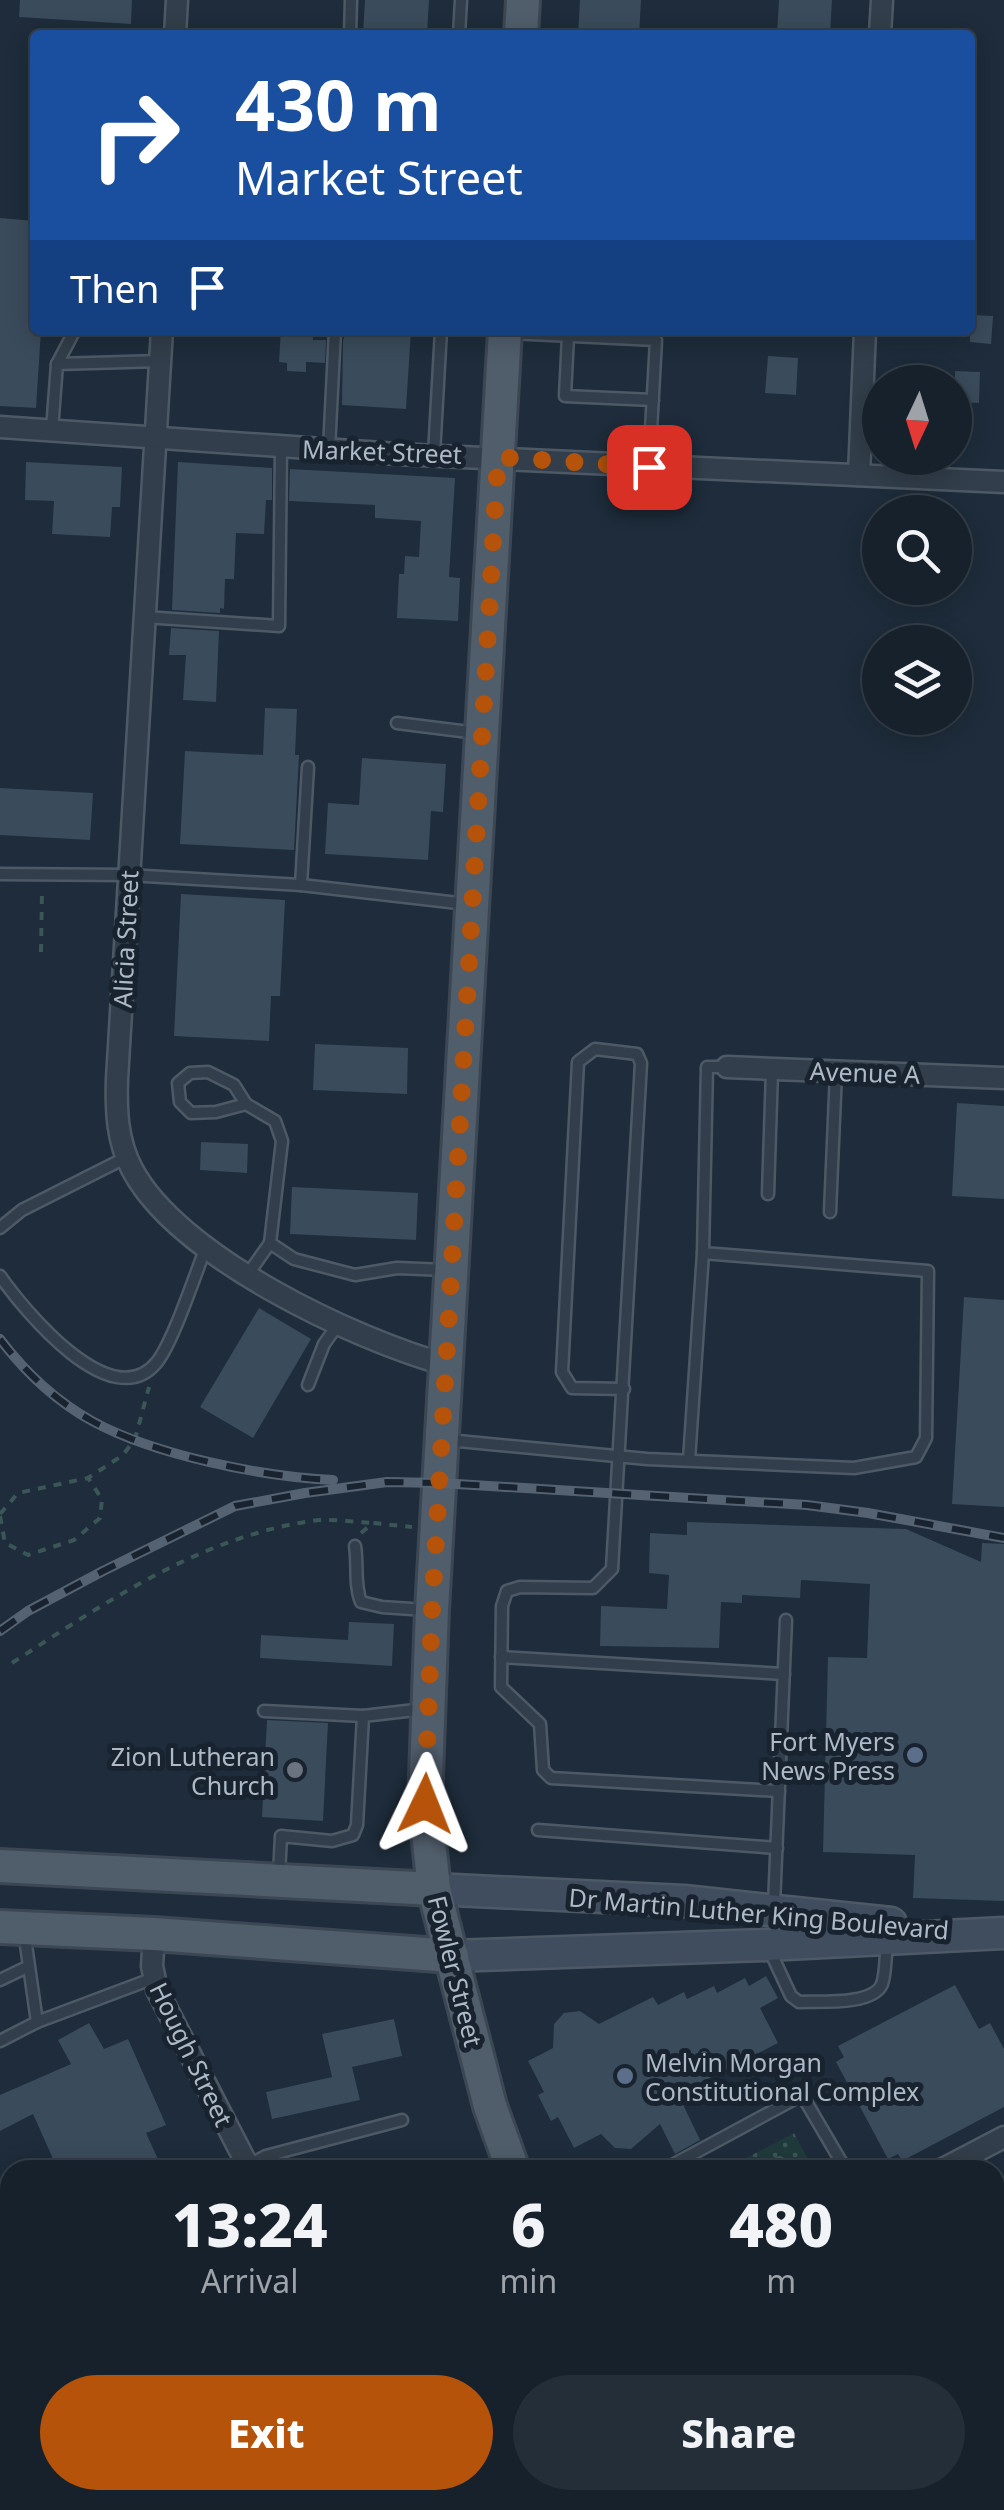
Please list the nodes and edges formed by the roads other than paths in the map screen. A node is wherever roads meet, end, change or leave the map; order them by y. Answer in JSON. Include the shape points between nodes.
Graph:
{"nodes":[{"id":1,"x":177,"y":0,"type":"edge"},
{"id":2,"x":351,"y":0,"type":"edge"},
{"id":3,"x":461,"y":0,"type":"edge"},
{"id":4,"x":523,"y":0,"type":"edge"},
{"id":5,"x":882,"y":0,"type":"edge"},
{"id":6,"x":175,"y":30,"type":"edge"},
{"id":7,"x":350,"y":30,"type":"edge"},
{"id":8,"x":459,"y":30,"type":"edge"},
{"id":9,"x":521,"y":30,"type":"edge"},
{"id":10,"x":880,"y":30,"type":"edge"},
{"id":11,"x":73,"y":335,"type":"edge"},
{"id":12,"x":162,"y":335,"type":"edge"},
{"id":13,"x":335,"y":335,"type":"edge"},
{"id":14,"x":441,"y":335,"type":"edge"},
{"id":15,"x":505,"y":335,"type":"edge"},
{"id":16,"x":555,"y":335,"type":"edge"},
{"id":17,"x":866,"y":335,"type":"edge"},
{"id":18,"x":568,"y":336,"type":"junction"},
{"id":19,"x":160,"y":361,"type":"junction"},
{"id":20,"x":57,"y":364,"type":"junction"},
{"id":21,"x":653,"y":400,"type":"junction"},
{"id":22,"x":0,"y":427,"type":"edge"},
{"id":23,"x":52,"y":430,"type":"junction"},
{"id":24,"x":155,"y":436,"type":"junction"},
{"id":25,"x":281,"y":447,"type":"junction"},
{"id":26,"x":329,"y":450,"type":"junction"},
{"id":27,"x":434,"y":454,"type":"junction"},
{"id":28,"x":498,"y":457,"type":"junction"},
{"id":29,"x":649,"y":467,"type":"junction"},
{"id":30,"x":858,"y":475,"type":"junction"},
{"id":31,"x":1004,"y":482,"type":"edge"},
{"id":32,"x":142,"y":617,"type":"junction"},
{"id":33,"x":398,"y":723,"type":"dead end"},
{"id":34,"x":483,"y":733,"type":"junction"},
{"id":35,"x":308,"y":767,"type":"dead end"},
{"id":36,"x":0,"y":874,"type":"edge"},
{"id":37,"x":128,"y":875,"type":"junction"},
{"id":38,"x":301,"y":885,"type":"junction"},
{"id":39,"x":473,"y":905,"type":"junction"},
{"id":40,"x":726,"y":1067,"type":"joint"},
{"id":41,"x":772,"y":1068,"type":"junction"},
{"id":42,"x":836,"y":1071,"type":"junction"},
{"id":43,"x":1004,"y":1078,"type":"edge"},
{"id":44,"x":246,"y":1104,"type":"junction"},
{"id":45,"x":127,"y":1157,"type":"junction"},
{"id":46,"x":768,"y":1194,"type":"dead end"},
{"id":47,"x":830,"y":1212,"type":"dead end"},
{"id":48,"x":0,"y":1228,"type":"edge"},
{"id":49,"x":270,"y":1243,"type":"junction"},
{"id":50,"x":206,"y":1248,"type":"junction"},
{"id":51,"x":702,"y":1253,"type":"junction"},
{"id":52,"x":452,"y":1270,"type":"junction"},
{"id":53,"x":248,"y":1274,"type":"junction"},
{"id":54,"x":0,"y":1276,"type":"edge"},
{"id":55,"x":339,"y":1322,"type":"junction"},
{"id":56,"x":447,"y":1365,"type":"junction"},
{"id":57,"x":308,"y":1385,"type":"dead end"},
{"id":58,"x":624,"y":1389,"type":"junction"},
{"id":59,"x":442,"y":1439,"type":"junction"},
{"id":60,"x":621,"y":1457,"type":"junction"},
{"id":61,"x":690,"y":1460,"type":"junction"},
{"id":62,"x":354,"y":1546,"type":"road end"},
{"id":63,"x":432,"y":1610,"type":"junction"},
{"id":64,"x":786,"y":1620,"type":"dead end"},
{"id":65,"x":501,"y":1656,"type":"junction"},
{"id":66,"x":784,"y":1674,"type":"junction"},
{"id":67,"x":428,"y":1709,"type":"junction"},
{"id":68,"x":264,"y":1711,"type":"dead end"},
{"id":69,"x":363,"y":1716,"type":"junction"},
{"id":70,"x":779,"y":1792,"type":"junction"},
{"id":71,"x":538,"y":1830,"type":"dead end"},
{"id":72,"x":777,"y":1848,"type":"junction"},
{"id":73,"x":0,"y":1866,"type":"edge"},
{"id":74,"x":278,"y":1880,"type":"junction"},
{"id":75,"x":434,"y":1889,"type":"junction"},
{"id":76,"x":774,"y":1911,"type":"junction"},
{"id":77,"x":12,"y":1927,"type":"edge"},
{"id":78,"x":991,"y":1933,"type":"edge"},
{"id":79,"x":154,"y":1934,"type":"junction"},
{"id":80,"x":888,"y":1938,"type":"junction"},
{"id":81,"x":767,"y":1946,"type":"junction"},
{"id":82,"x":547,"y":1953,"type":"junction"},
{"id":83,"x":452,"y":1956,"type":"junction"},
{"id":84,"x":27,"y":1967,"type":"junction"},
{"id":85,"x":154,"y":1978,"type":"junction"},
{"id":86,"x":0,"y":1980,"type":"edge"},
{"id":87,"x":38,"y":2022,"type":"junction"},
{"id":88,"x":0,"y":2041,"type":"edge"},
{"id":89,"x":402,"y":2120,"type":"dead end"},
{"id":90,"x":1004,"y":2137,"type":"edge"},
{"id":91,"x":244,"y":2160,"type":"edge"},
{"id":92,"x":260,"y":2160,"type":"edge"},
{"id":93,"x":509,"y":2160,"type":"edge"},
{"id":94,"x":681,"y":2160,"type":"edge"},
{"id":95,"x":840,"y":2160,"type":"edge"},
{"id":96,"x":960,"y":2160,"type":"edge"}],
"edges":[{"from":1,"to":6,"type":"street"},
{"from":2,"to":7,"type":"lane"},
{"from":3,"to":8,"type":"lane"},
{"from":4,"to":9,"type":"main road"},
{"from":5,"to":10,"type":"street"},
{"from":11,"to":20,"type":"lane"},
{"from":12,"to":19,"type":"street","name":"Alicia Street"},
{"from":13,"to":26,"type":"lane"},
{"from":14,"to":27,"type":"lane"},
{"from":15,"to":28,"type":"main road","name":"Fowler Street"},
{"from":16,"to":18,"type":"lane"},
{"from":17,"to":30,"type":"street"},
{"from":18,"to":21,"type":"lane","via":[[656,340]]},
{"from":18,"to":21,"type":"lane","via":[[565,396]]},
{"from":19,"to":20,"type":"lane"},
{"from":19,"to":24,"type":"street","name":"Alicia Street"},
{"from":20,"to":23,"type":"lane"},
{"from":21,"to":29,"type":"lane"},
{"from":22,"to":23,"type":"street","name":"Market Street"},
{"from":23,"to":24,"type":"street","name":"Market Street"},
{"from":24,"to":25,"type":"street","name":"Market Street"},
{"from":24,"to":32,"type":"street","name":"Alicia Street"},
{"from":25,"to":26,"type":"street","name":"Market Street"},
{"from":25,"to":32,"type":"lane","via":[[279,626]]},
{"from":26,"to":27,"type":"street","name":"Market Street"},
{"from":27,"to":28,"type":"street","name":"Market Street"},
{"from":28,"to":29,"type":"street","name":"Market Street"},
{"from":28,"to":34,"type":"main road","name":"Fowler Street"},
{"from":29,"to":30,"type":"street","name":"Market Street"},
{"from":30,"to":31,"type":"street","name":"Market Street"},
{"from":32,"to":37,"type":"street","name":"Alicia Street"},
{"from":33,"to":34,"type":"lane"},
{"from":34,"to":39,"type":"main road","name":"Fowler Street"},
{"from":35,"to":38,"type":"lane"},
{"from":36,"to":37,"type":"lane"},
{"from":37,"to":38,"type":"lane"},
{"from":37,"to":45,"type":"street","name":"Alicia Street","via":[[116,1114]]},
{"from":38,"to":39,"type":"lane"},
{"from":39,"to":52,"type":"main road","name":"Fowler Street"},
{"from":40,"to":41,"type":"street","name":"Avenue A"},
{"from":40,"to":51,"type":"lane","via":[[707,1067]]},
{"from":41,"to":42,"type":"street","name":"Avenue A"},
{"from":41,"to":46,"type":"lane"},
{"from":42,"to":43,"type":"street","name":"Avenue A"},
{"from":42,"to":47,"type":"lane"},
{"from":44,"to":44,"type":"lane","via":[[234,1084],[208,1072],[190,1073],[178,1083],[180,1102],[192,1113]]},
{"from":44,"to":49,"type":"lane","via":[[275,1121],[282,1141]]},
{"from":45,"to":48,"type":"lane"},
{"from":45,"to":50,"type":"street","name":"Alicia Street","via":[[161,1208]]},
{"from":49,"to":52,"type":"lane","via":[[294,1259],[355,1274]]},
{"from":49,"to":53,"type":"lane"},
{"from":50,"to":53,"type":"street","name":"Alicia Street"},
{"from":50,"to":54,"type":"lane","via":[[156,1363],[135,1377],[111,1376],[76,1360]]},
{"from":51,"to":61,"type":"lane"},
{"from":51,"to":61,"type":"lane","via":[[928,1272],[926,1438],[916,1458],[854,1468]]},
{"from":52,"to":56,"type":"main road","name":"Fowler Street"},
{"from":53,"to":55,"type":"street","name":"Alicia Street"},
{"from":55,"to":56,"type":"street","name":"Alicia Street"},
{"from":55,"to":57,"type":"lane"},
{"from":56,"to":59,"type":"main road","name":"Fowler Street"},
{"from":58,"to":58,"type":"lane","via":[[641,1062],[636,1054],[595,1049],[578,1062],[562,1372],[572,1388]]},
{"from":58,"to":60,"type":"lane"},
{"from":59,"to":60,"type":"lane"},
{"from":59,"to":63,"type":"main road","name":"Fowler Street"},
{"from":60,"to":61,"type":"lane"},
{"from":60,"to":65,"type":"lane","via":[[612,1569],[593,1588],[508,1591]]},
{"from":62,"to":63,"type":"lane","via":[[361,1602]]},
{"from":63,"to":67,"type":"main road","name":"Fowler Street"},
{"from":64,"to":66,"type":"lane"},
{"from":65,"to":66,"type":"lane"},
{"from":65,"to":70,"type":"lane","via":[[501,1687],[540,1724],[543,1770],[550,1778]]},
{"from":66,"to":70,"type":"lane"},
{"from":67,"to":69,"type":"lane"},
{"from":67,"to":75,"type":"main road","name":"Fowler Street","via":[[425,1804]]},
{"from":68,"to":69,"type":"lane"},
{"from":69,"to":74,"type":"lane","via":[[353,1835],[281,1836]]},
{"from":70,"to":72,"type":"lane"},
{"from":71,"to":72,"type":"lane"},
{"from":72,"to":76,"type":"lane"},
{"from":73,"to":74,"type":"main road","name":"Dr Martin Luther King Boulevard"},
{"from":74,"to":75,"type":"main road","name":"Dr Martin Luther King Boulevard"},
{"from":75,"to":76,"type":"main road","name":"Dr Martin Luther King Boulevard"},
{"from":75,"to":83,"type":"main road","name":"Fowler Street"},
{"from":76,"to":78,"type":"main road","name":"Dr Martin Luther King Boulevard"},
{"from":76,"to":82,"type":"main road","via":[[771,1926],[752,1934],[580,1939]]},
{"from":77,"to":79,"type":"main road"},
{"from":77,"to":84,"type":"lane"},
{"from":78,"to":80,"type":"main road","name":"Dr Martin Luther King Boulevard"},
{"from":79,"to":83,"type":"main road"},
{"from":79,"to":85,"type":"street","name":"Hough Street"},
{"from":80,"to":81,"type":"main road","name":"Dr Martin Luther King Boulevard"},
{"from":80,"to":81,"type":"lane","via":[[882,1985],[857,2000],[799,2002]]},
{"from":81,"to":82,"type":"main road","name":"Dr Martin Luther King Boulevard"},
{"from":82,"to":83,"type":"main road","name":"Dr Martin Luther King Boulevard"},
{"from":83,"to":93,"type":"main road","name":"Fowler Street"},
{"from":84,"to":86,"type":"lane"},
{"from":84,"to":87,"type":"lane"},
{"from":85,"to":87,"type":"lane"},
{"from":85,"to":91,"type":"street","name":"Hough Street"},
{"from":87,"to":88,"type":"lane"},
{"from":89,"to":92,"type":"lane"},
{"from":90,"to":96,"type":"street"},
{"from":94,"to":95,"type":"lane","via":[[802,2094]]}]}
